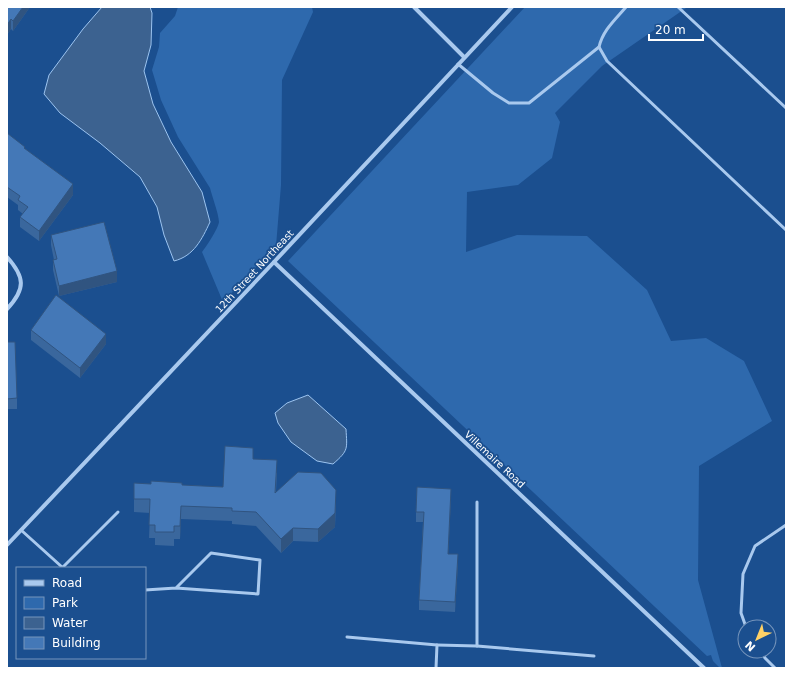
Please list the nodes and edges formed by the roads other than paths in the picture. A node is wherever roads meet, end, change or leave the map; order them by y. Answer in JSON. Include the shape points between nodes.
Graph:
{"nodes":[{"id":1,"x":414,"y":7,"type":"edge"},
{"id":2,"x":512,"y":7,"type":"edge"},
{"id":3,"x":626,"y":7,"type":"edge"},
{"id":4,"x":678,"y":7,"type":"edge"},
{"id":5,"x":599,"y":47,"type":"junction"},
{"id":6,"x":464,"y":57,"type":"junction"},
{"id":7,"x":458,"y":64,"type":"junction"},
{"id":8,"x":786,"y":108,"type":"edge"},
{"id":9,"x":786,"y":230,"type":"edge"},
{"id":10,"x":7,"y":257,"type":"edge"},
{"id":11,"x":274,"y":262,"type":"junction"},
{"id":12,"x":7,"y":309,"type":"edge"},
{"id":13,"x":477,"y":502,"type":"dead end"},
{"id":14,"x":118,"y":512,"type":"dead end"},
{"id":15,"x":786,"y":525,"type":"edge"},
{"id":16,"x":21,"y":530,"type":"junction"},
{"id":17,"x":7,"y":545,"type":"edge"},
{"id":18,"x":61,"y":567,"type":"edge"},
{"id":19,"x":63,"y":567,"type":"edge"},
{"id":20,"x":176,"y":588,"type":"junction"},
{"id":21,"x":146,"y":590,"type":"edge"},
{"id":22,"x":743,"y":619,"type":"edge"},
{"id":23,"x":347,"y":637,"type":"dead end"},
{"id":24,"x":437,"y":645,"type":"junction"},
{"id":25,"x":477,"y":646,"type":"junction"},
{"id":26,"x":594,"y":656,"type":"dead end"},
{"id":27,"x":766,"y":659,"type":"edge"},
{"id":28,"x":436,"y":668,"type":"edge"},
{"id":29,"x":704,"y":668,"type":"edge"},
{"id":30,"x":775,"y":668,"type":"edge"}],
"edges":[{"from":1,"to":6,"type":"street"},
{"from":2,"to":6,"type":"street","name":"12th Street Northeast"},
{"from":3,"to":5,"type":"lane","via":[[606,30]]},
{"from":4,"to":8,"type":"lane"},
{"from":5,"to":7,"type":"lane","via":[[529,103],[509,103],[492,93]]},
{"from":5,"to":9,"type":"lane","via":[[607,61]]},
{"from":6,"to":7,"type":"street","name":"12th Street Northeast"},
{"from":7,"to":11,"type":"street","name":"12th Street Northeast"},
{"from":10,"to":12,"type":"street","via":[[17,268],[22,283],[18,298]]},
{"from":11,"to":16,"type":"street","name":"12th Street Northeast"},
{"from":11,"to":29,"type":"street","name":"Villemaire Road"},
{"from":13,"to":25,"type":"lane"},
{"from":14,"to":19,"type":"lane"},
{"from":15,"to":22,"type":"lane","via":[[755,546],[743,574],[741,613]]},
{"from":16,"to":17,"type":"street","name":"12th Street Northeast"},
{"from":16,"to":18,"type":"lane"},
{"from":20,"to":20,"type":"lane","via":[[258,594],[260,560],[211,553]]},
{"from":20,"to":21,"type":"lane"},
{"from":23,"to":24,"type":"lane"},
{"from":24,"to":25,"type":"lane"},
{"from":24,"to":28,"type":"lane"},
{"from":25,"to":26,"type":"lane"},
{"from":27,"to":30,"type":"lane"}]}
